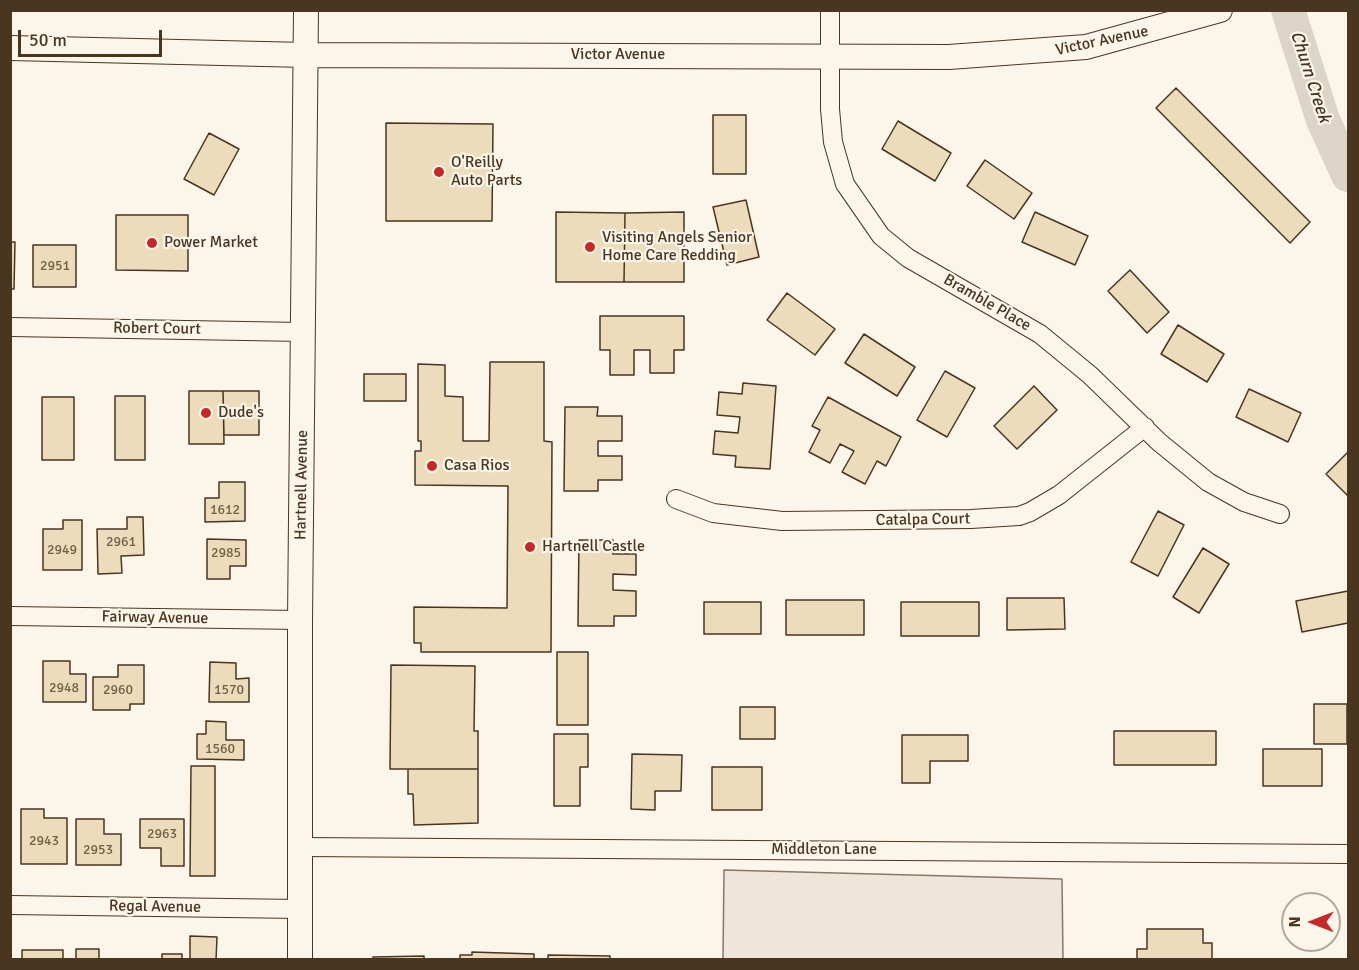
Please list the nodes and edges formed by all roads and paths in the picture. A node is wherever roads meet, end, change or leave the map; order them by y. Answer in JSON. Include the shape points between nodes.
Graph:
{"nodes":[{"id":1,"x":306,"y":10,"type":"edge"},
{"id":2,"x":830,"y":10,"type":"edge"},
{"id":3,"x":1220,"y":10,"type":"edge"},
{"id":4,"x":10,"y":48,"type":"edge"},
{"id":5,"x":306,"y":55,"type":"junction"},
{"id":6,"x":830,"y":56,"type":"junction"},
{"id":7,"x":10,"y":327,"type":"edge"},
{"id":8,"x":303,"y":332,"type":"junction"},
{"id":9,"x":1145,"y":427,"type":"junction"},
{"id":10,"x":675,"y":499,"type":"dead end"},
{"id":11,"x":1280,"y":514,"type":"dead end"},
{"id":12,"x":10,"y":616,"type":"edge"},
{"id":13,"x":300,"y":620,"type":"junction"},
{"id":14,"x":300,"y":847,"type":"junction"},
{"id":15,"x":1348,"y":854,"type":"edge"},
{"id":16,"x":10,"y":905,"type":"edge"},
{"id":17,"x":300,"y":909,"type":"junction"},
{"id":18,"x":300,"y":960,"type":"edge"}],
"edges":[{"from":1,"to":5,"type":"main road","name":"Hartnell Avenue"},
{"from":2,"to":6,"type":"street","name":"Bramble Place"},
{"from":3,"to":6,"type":"main road","name":"Victor Avenue","via":[[1113,41],[1057,51],[949,57]]},
{"from":4,"to":5,"type":"main road","name":"Victor Avenue"},
{"from":5,"to":6,"type":"main road","name":"Victor Avenue"},
{"from":5,"to":8,"type":"main road","name":"Hartnell Avenue"},
{"from":6,"to":9,"type":"street","name":"Bramble Place","via":[[833,142],[844,181],[882,236],[908,258],[1040,334]]},
{"from":7,"to":8,"type":"street","name":"Robert Court"},
{"from":8,"to":13,"type":"main road","name":"Hartnell Avenue"},
{"from":9,"to":10,"type":"street","name":"Catalpa Court","via":[[1059,495],[1030,512],[1004,518],[771,521],[713,513]]},
{"from":9,"to":11,"type":"street","name":"Bramble Place","via":[[1208,482],[1244,502]]},
{"from":12,"to":13,"type":"street","name":"Fairway Avenue"},
{"from":13,"to":14,"type":"main road","name":"Hartnell Avenue"},
{"from":14,"to":15,"type":"street","name":"Middleton Lane"},
{"from":14,"to":17,"type":"main road","name":"Hartnell Avenue"},
{"from":16,"to":17,"type":"street","name":"Regal Avenue"},
{"from":17,"to":18,"type":"main road","name":"Hartnell Avenue"}]}
